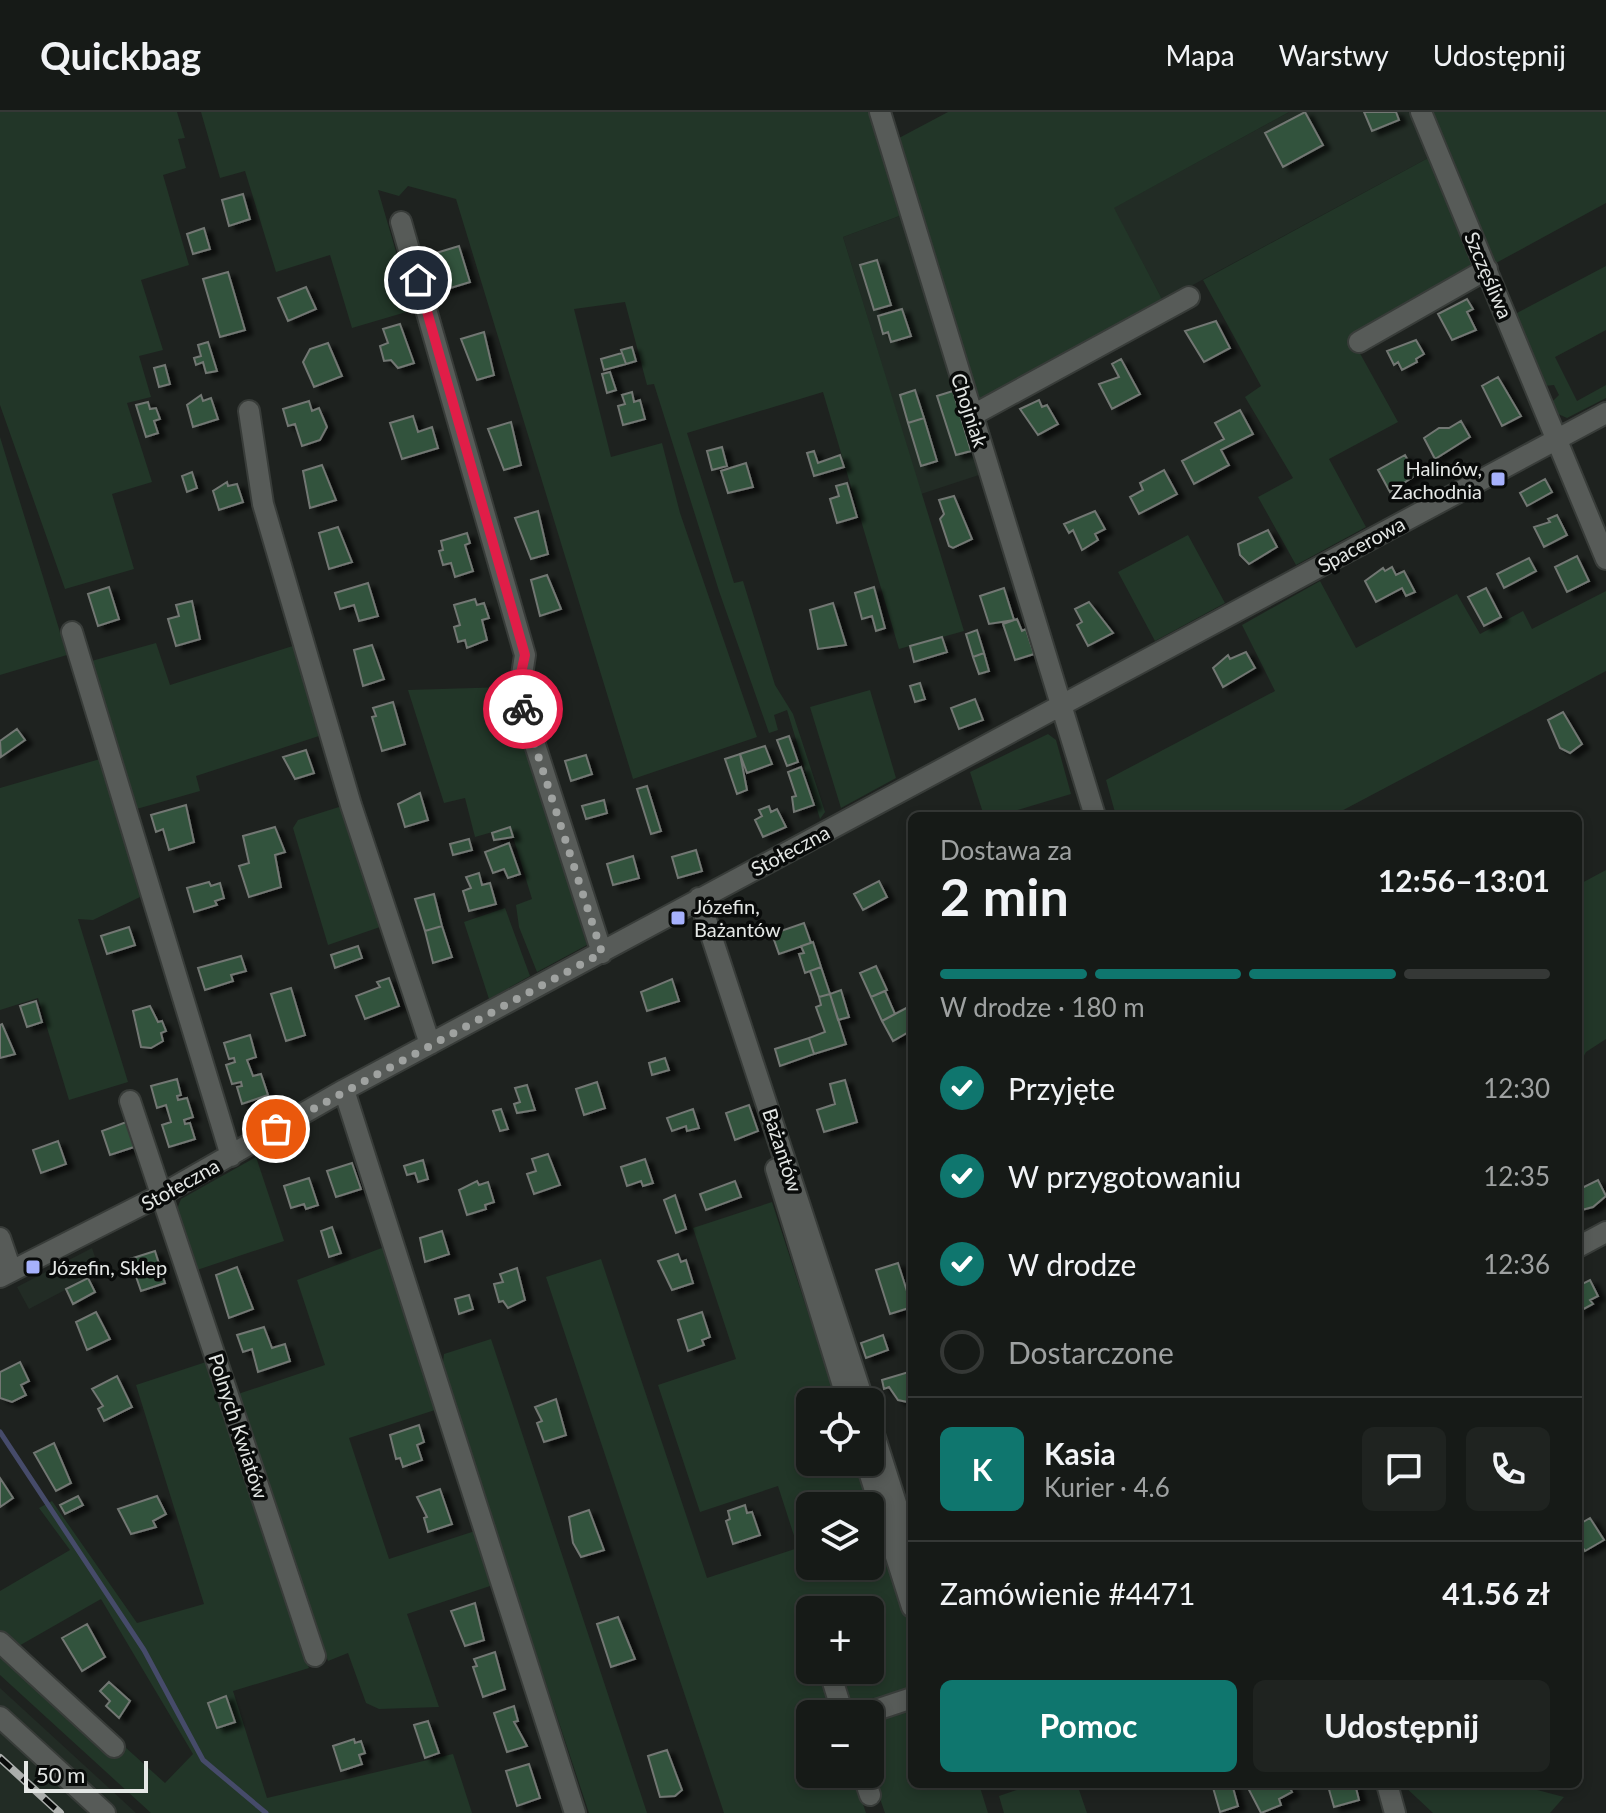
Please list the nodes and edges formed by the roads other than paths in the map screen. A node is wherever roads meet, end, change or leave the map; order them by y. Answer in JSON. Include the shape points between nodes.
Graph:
{"nodes":[{"id":1,"x":880,"y":112,"type":"edge"},
{"id":2,"x":1421,"y":112,"type":"edge"},
{"id":3,"x":401,"y":222,"type":"dead end"},
{"id":4,"x":1487,"y":269,"type":"junction"},
{"id":5,"x":1189,"y":297,"type":"dead end"},
{"id":6,"x":1359,"y":342,"type":"dead end"},
{"id":7,"x":249,"y":411,"type":"dead end"},
{"id":8,"x":1606,"y":413,"type":"edge"},
{"id":9,"x":973,"y":415,"type":"junction"},
{"id":10,"x":1557,"y":439,"type":"junction"},
{"id":11,"x":1606,"y":559,"type":"edge"},
{"id":12,"x":72,"y":632,"type":"dead end"},
{"id":13,"x":1159,"y":652,"type":"joint"},
{"id":14,"x":1062,"y":707,"type":"junction"},
{"id":15,"x":1094,"y":812,"type":"edge"},
{"id":16,"x":694,"y":901,"type":"junction"},
{"id":17,"x":602,"y":953,"type":"junction"},
{"id":18,"x":430,"y":1044,"type":"junction"},
{"id":19,"x":344,"y":1090,"type":"junction"},
{"id":20,"x":130,"y":1101,"type":"dead end"},
{"id":21,"x":231,"y":1156,"type":"junction"},
{"id":22,"x":159,"y":1196,"type":"junction"},
{"id":23,"x":1606,"y":1232,"type":"edge"},
{"id":24,"x":0,"y":1238,"type":"edge"},
{"id":25,"x":1582,"y":1245,"type":"edge"},
{"id":26,"x":6,"y":1274,"type":"edge"},
{"id":27,"x":844,"y":1388,"type":"edge"},
{"id":28,"x":859,"y":1388,"type":"edge"},
{"id":29,"x":884,"y":1466,"type":"edge"},
{"id":30,"x":870,"y":1476,"type":"edge"},
{"id":31,"x":908,"y":1541,"type":"edge"},
{"id":32,"x":908,"y":1594,"type":"edge"},
{"id":33,"x":0,"y":1642,"type":"edge"},
{"id":34,"x":315,"y":1656,"type":"dead end"},
{"id":35,"x":908,"y":1699,"type":"edge"},
{"id":36,"x":884,"y":1707,"type":"edge"},
{"id":37,"x":0,"y":1717,"type":"edge"},
{"id":38,"x":114,"y":1747,"type":"dead end"},
{"id":39,"x":868,"y":1788,"type":"edge"},
{"id":40,"x":870,"y":1795,"type":"dead end"},
{"id":41,"x":105,"y":1813,"type":"edge"},
{"id":42,"x":575,"y":1813,"type":"edge"}],
"edges":[{"from":1,"to":9,"type":"street","name":"Chojniak"},
{"from":2,"to":4,"type":"street","name":"Szczęśliwa"},
{"from":3,"to":17,"type":"street","via":[[525,655],[519,695]]},
{"from":4,"to":6,"type":"street"},
{"from":4,"to":10,"type":"street","name":"Szczęśliwa"},
{"from":5,"to":9,"type":"street"},
{"from":7,"to":18,"type":"street","via":[[268,519],[351,805]]},
{"from":8,"to":10,"type":"street","name":"Spacerowa"},
{"from":9,"to":14,"type":"street","name":"Chojniak"},
{"from":10,"to":11,"type":"street","name":"Szczęśliwa"},
{"from":10,"to":13,"type":"street","name":"Spacerowa"},
{"from":12,"to":21,"type":"street"},
{"from":13,"to":14,"type":"street","name":"Stołeczna"},
{"from":14,"to":15,"type":"street","name":"Chojniak"},
{"from":14,"to":16,"type":"street","name":"Stołeczna"},
{"from":16,"to":17,"type":"street","name":"Stołeczna"},
{"from":16,"to":27,"type":"street","via":[[775,1151],[777,1176]]},
{"from":16,"to":28,"type":"street","name":"Bażantów"},
{"from":17,"to":18,"type":"street","name":"Stołeczna"},
{"from":18,"to":19,"type":"street","name":"Stołeczna"},
{"from":19,"to":21,"type":"street","name":"Stołeczna"},
{"from":19,"to":42,"type":"street"},
{"from":20,"to":22,"type":"street","name":"Polnych Kwiatów"},
{"from":21,"to":22,"type":"street","name":"Stołeczna"},
{"from":22,"to":26,"type":"street","name":"Stołeczna"},
{"from":22,"to":34,"type":"street","name":"Polnych Kwiatów"},
{"from":23,"to":25,"type":"street"},
{"from":24,"to":26,"type":"street"},
{"from":29,"to":31,"type":"street"},
{"from":30,"to":32,"type":"street"},
{"from":33,"to":38,"type":"street"},
{"from":35,"to":36,"type":"street"},
{"from":37,"to":41,"type":"street"},
{"from":39,"to":40,"type":"street"}]}
